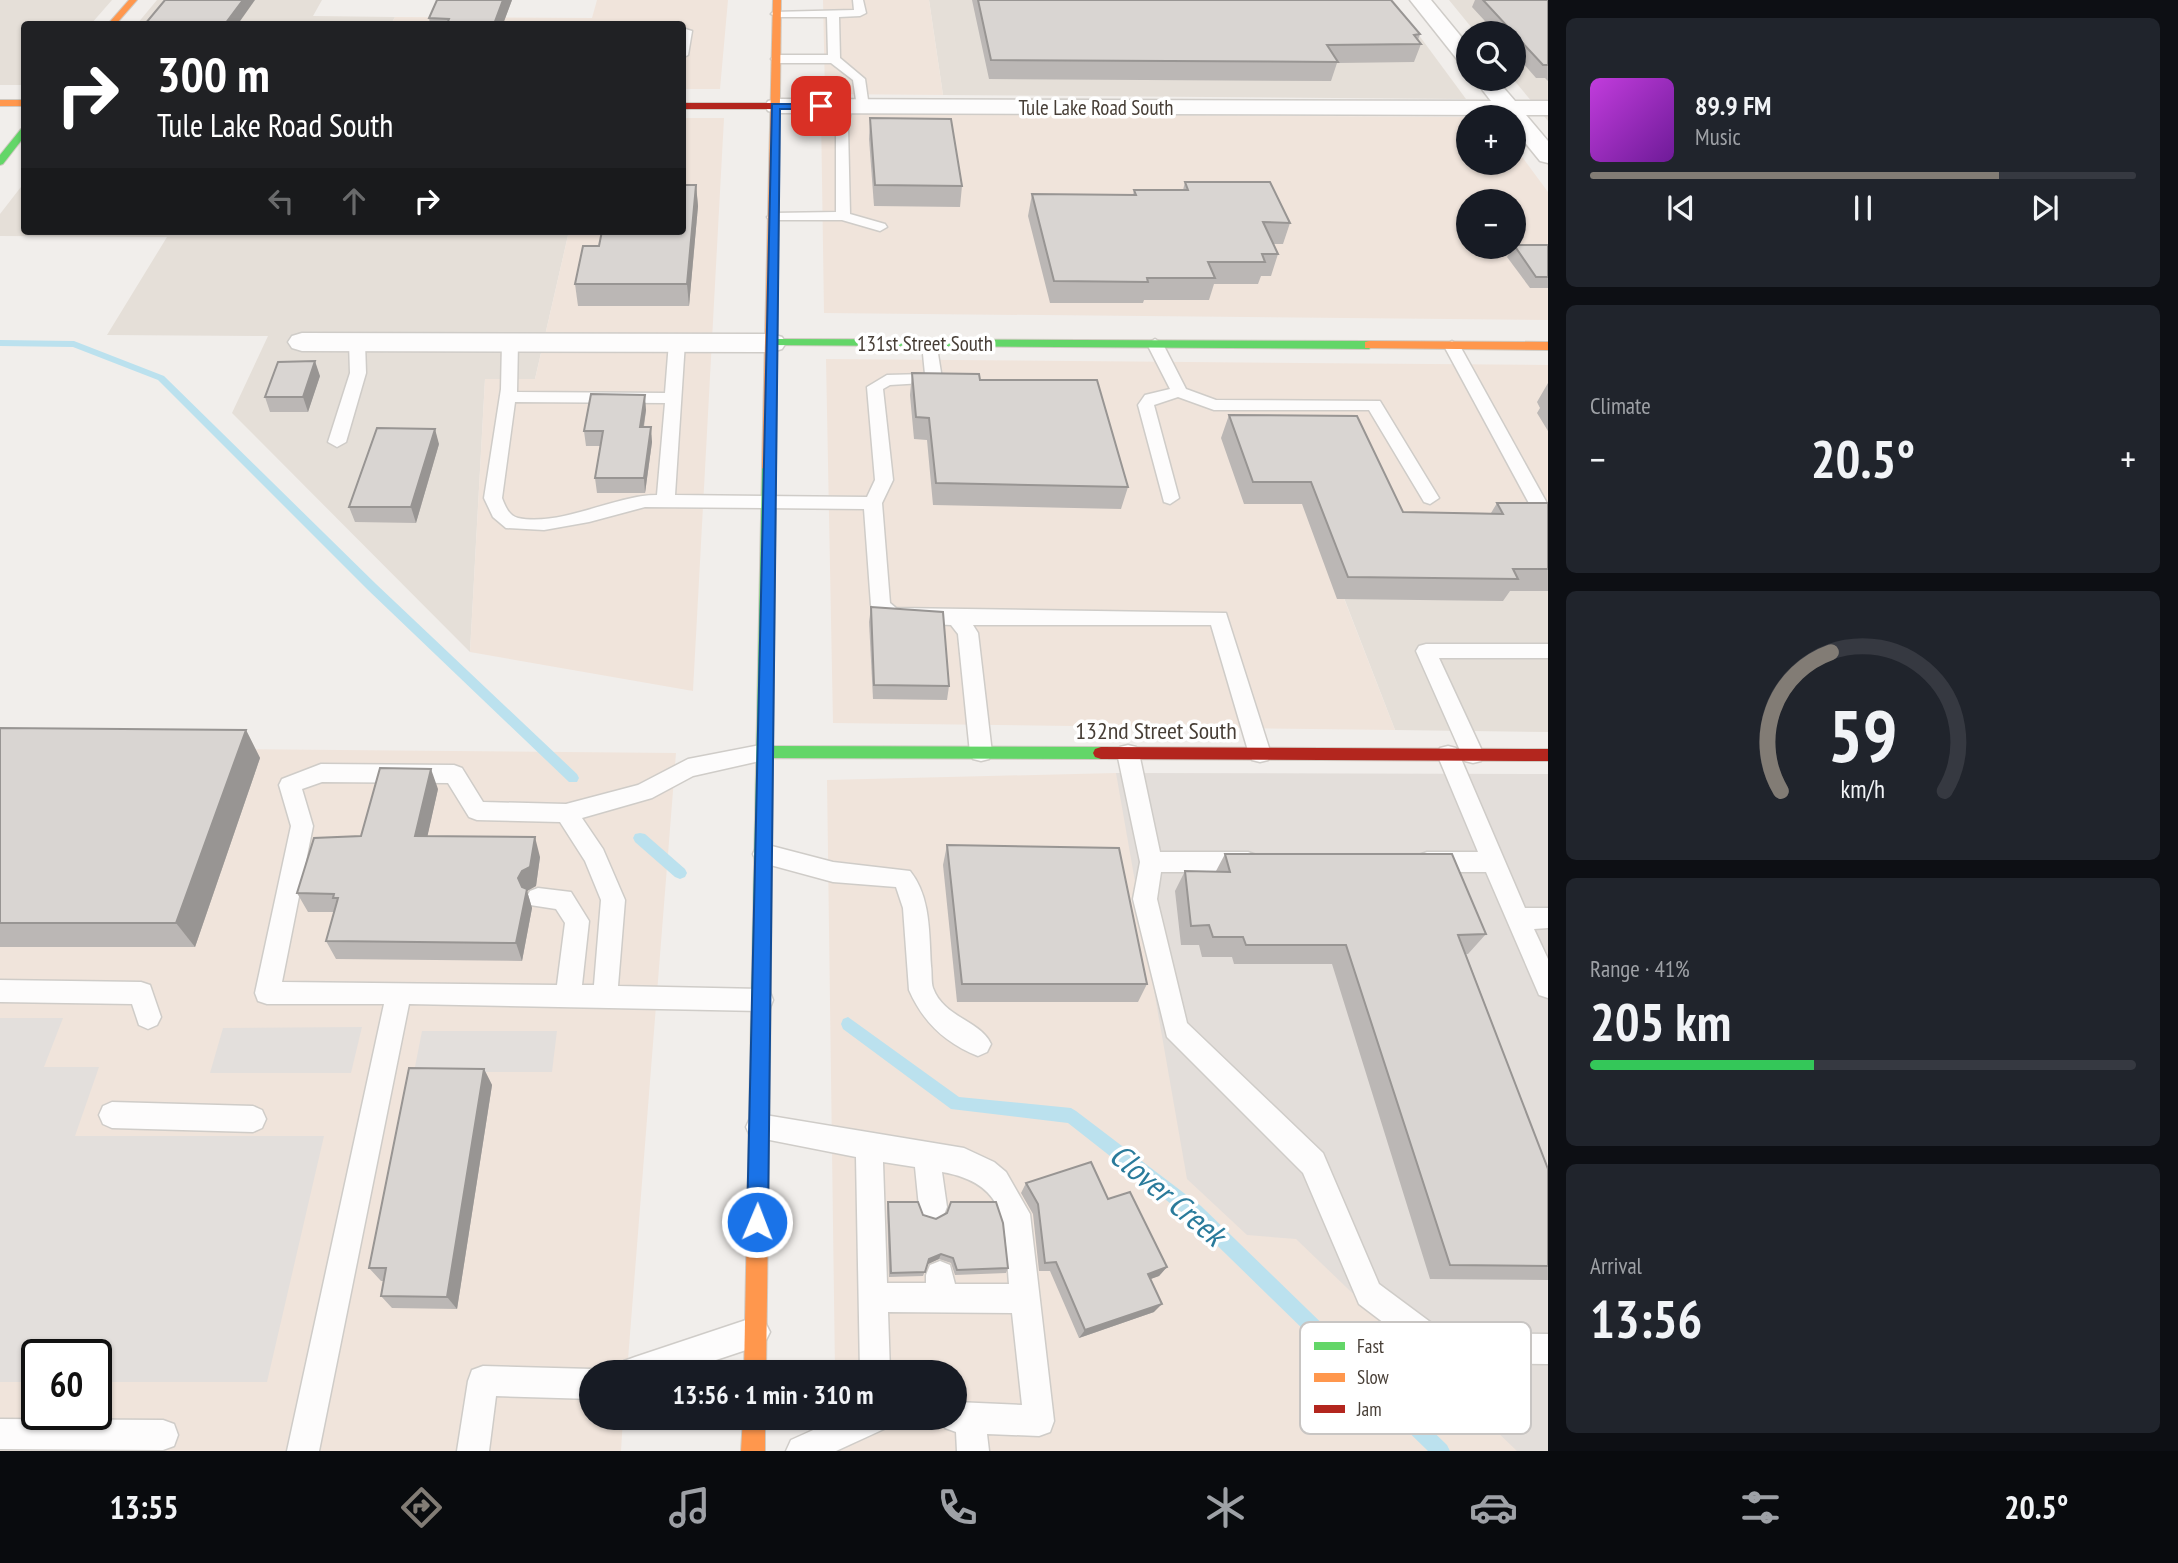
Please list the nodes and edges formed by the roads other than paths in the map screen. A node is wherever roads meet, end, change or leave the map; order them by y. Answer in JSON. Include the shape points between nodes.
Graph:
{"nodes":[{"id":1,"x":133,"y":0,"type":"edge"},
{"id":2,"x":823,"y":0,"type":"edge"},
{"id":3,"x":858,"y":0,"type":"edge"},
{"id":4,"x":1420,"y":0,"type":"edge"},
{"id":5,"x":777,"y":7,"type":"edge"},
{"id":6,"x":828,"y":13,"type":"junction"},
{"id":7,"x":115,"y":21,"type":"edge"},
{"id":8,"x":1456,"y":44,"type":"edge"},
{"id":9,"x":776,"y":59,"type":"junction"},
{"id":10,"x":834,"y":59,"type":"junction"},
{"id":11,"x":1495,"y":91,"type":"edge"},
{"id":12,"x":0,"y":103,"type":"edge"},
{"id":13,"x":21,"y":103,"type":"edge"},
{"id":14,"x":1507,"y":105,"type":"edge"},
{"id":15,"x":686,"y":106,"type":"edge"},
{"id":16,"x":776,"y":106,"type":"junction"},
{"id":17,"x":854,"y":107,"type":"junction"},
{"id":18,"x":1456,"y":108,"type":"edge"},
{"id":19,"x":1526,"y":108,"type":"edge"},
{"id":20,"x":1548,"y":108,"type":"edge"},
{"id":21,"x":1526,"y":129,"type":"edge"},
{"id":22,"x":21,"y":135,"type":"edge"},
{"id":23,"x":1548,"y":156,"type":"edge"},
{"id":24,"x":0,"y":162,"type":"edge"},
{"id":25,"x":843,"y":216,"type":"junction"},
{"id":26,"x":774,"y":217,"type":"junction"},
{"id":27,"x":880,"y":227,"type":"dead end"},
{"id":28,"x":302,"y":342,"type":"dead end"},
{"id":29,"x":357,"y":342,"type":"junction"},
{"id":30,"x":510,"y":342,"type":"junction"},
{"id":31,"x":677,"y":342,"type":"junction"},
{"id":32,"x":772,"y":343,"type":"junction"},
{"id":33,"x":929,"y":344,"type":"junction"},
{"id":34,"x":1155,"y":344,"type":"junction"},
{"id":35,"x":1452,"y":346,"type":"junction"},
{"id":36,"x":1548,"y":346,"type":"edge"},
{"id":37,"x":1179,"y":392,"type":"junction"},
{"id":38,"x":508,"y":397,"type":"junction"},
{"id":39,"x":673,"y":398,"type":"junction"},
{"id":40,"x":337,"y":442,"type":"dead end"},
{"id":41,"x":1170,"y":498,"type":"dead end"},
{"id":42,"x":1430,"y":498,"type":"dead end"},
{"id":43,"x":666,"y":500,"type":"junction"},
{"id":44,"x":769,"y":501,"type":"junction"},
{"id":45,"x":873,"y":503,"type":"junction"},
{"id":46,"x":1540,"y":507,"type":"edge"},
{"id":47,"x":957,"y":618,"type":"junction"},
{"id":48,"x":1548,"y":651,"type":"edge"},
{"id":49,"x":765,"y":752,"type":"junction"},
{"id":50,"x":981,"y":752,"type":"junction"},
{"id":51,"x":1128,"y":753,"type":"junction"},
{"id":52,"x":1260,"y":754,"type":"junction"},
{"id":53,"x":1448,"y":754,"type":"junction"},
{"id":54,"x":1473,"y":755,"type":"junction"},
{"id":55,"x":1548,"y":755,"type":"edge"},
{"id":56,"x":565,"y":813,"type":"junction"},
{"id":57,"x":764,"y":854,"type":"junction"},
{"id":58,"x":1152,"y":862,"type":"junction"},
{"id":59,"x":1275,"y":862,"type":"edge"},
{"id":60,"x":1411,"y":862,"type":"edge"},
{"id":61,"x":1493,"y":862,"type":"junction"},
{"id":62,"x":538,"y":898,"type":"dead end"},
{"id":63,"x":1548,"y":918,"type":"edge"},
{"id":64,"x":1519,"y":919,"type":"junction"},
{"id":65,"x":1548,"y":987,"type":"edge"},
{"id":66,"x":0,"y":991,"type":"edge"},
{"id":67,"x":399,"y":993,"type":"junction"},
{"id":68,"x":568,"y":996,"type":"junction"},
{"id":69,"x":605,"y":997,"type":"junction"},
{"id":70,"x":761,"y":1000,"type":"junction"},
{"id":71,"x":148,"y":1017,"type":"dead end"},
{"id":72,"x":978,"y":1044,"type":"dead end"},
{"id":73,"x":112,"y":1115,"type":"dead end"},
{"id":74,"x":253,"y":1119,"type":"dead end"},
{"id":75,"x":759,"y":1127,"type":"junction"},
{"id":76,"x":869,"y":1146,"type":"junction"},
{"id":77,"x":927,"y":1156,"type":"junction"},
{"id":78,"x":933,"y":1207,"type":"dead end"},
{"id":79,"x":873,"y":1297,"type":"junction"},
{"id":80,"x":1023,"y":1299,"type":"junction"},
{"id":81,"x":1406,"y":1322,"type":"edge"},
{"id":82,"x":755,"y":1332,"type":"junction"},
{"id":83,"x":671,"y":1360,"type":"edge"},
{"id":84,"x":755,"y":1360,"type":"edge"},
{"id":85,"x":875,"y":1360,"type":"edge"},
{"id":86,"x":579,"y":1384,"type":"edge"},
{"id":87,"x":967,"y":1417,"type":"edge"},
{"id":88,"x":754,"y":1430,"type":"edge"},
{"id":89,"x":847,"y":1430,"type":"edge"},
{"id":90,"x":967,"y":1430,"type":"edge"},
{"id":91,"x":0,"y":1434,"type":"edge"},
{"id":92,"x":163,"y":1435,"type":"dead end"},
{"id":93,"x":303,"y":1451,"type":"edge"},
{"id":94,"x":472,"y":1451,"type":"edge"},
{"id":95,"x":753,"y":1451,"type":"edge"},
{"id":96,"x":802,"y":1451,"type":"edge"},
{"id":97,"x":973,"y":1451,"type":"edge"}],
"edges":[{"from":1,"to":7,"type":"main road"},
{"from":2,"to":6,"type":"lane"},
{"from":3,"to":6,"type":"lane","via":[[860,13]]},
{"from":4,"to":8,"type":"street"},
{"from":5,"to":6,"type":"lane"},
{"from":5,"to":9,"type":"main road"},
{"from":6,"to":10,"type":"lane"},
{"from":9,"to":10,"type":"lane"},
{"from":9,"to":16,"type":"main road"},
{"from":10,"to":17,"type":"lane","via":[[859,79]]},
{"from":11,"to":14,"type":"street"},
{"from":12,"to":13,"type":"main road"},
{"from":15,"to":16,"type":"main road","name":"Tule Lake Road South"},
{"from":16,"to":17,"type":"street","name":"Tule Lake Road South"},
{"from":16,"to":26,"type":"main road"},
{"from":17,"to":18,"type":"street","name":"Tule Lake Road South"},
{"from":17,"to":25,"type":"lane","via":[[842,127]]},
{"from":19,"to":20,"type":"street","name":"Tule Lake Road South"},
{"from":21,"to":23,"type":"street"},
{"from":22,"to":24,"type":"main road"},
{"from":25,"to":26,"type":"lane"},
{"from":25,"to":27,"type":"lane"},
{"from":26,"to":32,"type":"main road"},
{"from":28,"to":29,"type":"street","name":"131st Street South"},
{"from":29,"to":30,"type":"street","name":"131st Street South"},
{"from":29,"to":40,"type":"lane","via":[[358,373]]},
{"from":30,"to":31,"type":"street","name":"131st Street South"},
{"from":30,"to":38,"type":"lane"},
{"from":31,"to":32,"type":"street","name":"131st Street South"},
{"from":31,"to":39,"type":"lane"},
{"from":32,"to":33,"type":"main road","name":"131st Street South"},
{"from":32,"to":44,"type":"main road"},
{"from":33,"to":34,"type":"main road","name":"131st Street South"},
{"from":33,"to":45,"type":"lane","via":[[934,379],[887,380],[875,387],[884,480]]},
{"from":34,"to":35,"type":"main road","name":"131st Street South"},
{"from":34,"to":37,"type":"lane"},
{"from":35,"to":36,"type":"main road","name":"131st Street South"},
{"from":35,"to":46,"type":"lane"},
{"from":37,"to":41,"type":"lane","via":[[1151,399],[1146,405]]},
{"from":37,"to":42,"type":"lane","via":[[1214,405],[1374,405]]},
{"from":38,"to":39,"type":"lane"},
{"from":38,"to":43,"type":"lane","via":[[494,498],[499,513],[512,524],[544,524],[645,500]]},
{"from":39,"to":43,"type":"lane"},
{"from":43,"to":44,"type":"lane"},
{"from":44,"to":45,"type":"lane"},
{"from":44,"to":49,"type":"main road"},
{"from":45,"to":47,"type":"lane","via":[[881,605],[891,615]]},
{"from":47,"to":50,"type":"lane","via":[[968,633]]},
{"from":47,"to":52,"type":"lane","via":[[1219,618]]},
{"from":48,"to":54,"type":"lane","via":[[1426,651]]},
{"from":49,"to":50,"type":"main road","name":"132nd Street South"},
{"from":49,"to":56,"type":"lane","via":[[688,768],[644,792]]},
{"from":49,"to":57,"type":"main road"},
{"from":50,"to":51,"type":"main road","name":"132nd Street South"},
{"from":51,"to":52,"type":"main road","name":"132nd Street South"},
{"from":51,"to":58,"type":"lane"},
{"from":52,"to":53,"type":"main road","name":"132nd Street South"},
{"from":53,"to":54,"type":"main road","name":"132nd Street South"},
{"from":53,"to":61,"type":"lane"},
{"from":54,"to":55,"type":"main road","name":"132nd Street South"},
{"from":56,"to":67,"type":"lane","via":[[477,811],[454,774],[321,773],[290,785],[302,827],[267,993]]},
{"from":56,"to":69,"type":"lane","via":[[595,856],[614,900]]},
{"from":57,"to":70,"type":"main road"},
{"from":57,"to":72,"type":"lane","via":[[833,873],[902,878],[915,908],[921,990],[939,1019]]},
{"from":58,"to":59,"type":"lane"},
{"from":58,"to":81,"type":"lane","via":[[1145,899],[1176,1029],[1313,1163],[1369,1294]]},
{"from":60,"to":61,"type":"lane"},
{"from":61,"to":64,"type":"lane"},
{"from":62,"to":68,"type":"lane","via":[[563,899],[577,920]]},
{"from":63,"to":64,"type":"lane"},
{"from":64,"to":65,"type":"lane"},
{"from":66,"to":71,"type":"lane","via":[[141,993]]},
{"from":67,"to":68,"type":"lane"},
{"from":67,"to":93,"type":"lane"},
{"from":68,"to":69,"type":"lane"},
{"from":69,"to":70,"type":"lane"},
{"from":70,"to":75,"type":"main road"},
{"from":73,"to":74,"type":"lane"},
{"from":75,"to":76,"type":"lane"},
{"from":75,"to":82,"type":"main road"},
{"from":76,"to":77,"type":"lane"},
{"from":76,"to":79,"type":"lane"},
{"from":77,"to":78,"type":"lane"},
{"from":77,"to":80,"type":"lane","via":[[989,1171],[1003,1189],[1016,1214]]},
{"from":79,"to":80,"type":"lane","via":[[941,1286]]},
{"from":79,"to":85,"type":"lane"},
{"from":80,"to":87,"type":"lane","via":[[1039,1421]]},
{"from":82,"to":83,"type":"lane"},
{"from":82,"to":84,"type":"main road"},
{"from":86,"to":94,"type":"lane","via":[[483,1381]]},
{"from":88,"to":95,"type":"main road"},
{"from":89,"to":96,"type":"lane"},
{"from":90,"to":97,"type":"lane"},
{"from":91,"to":92,"type":"lane"}]}
